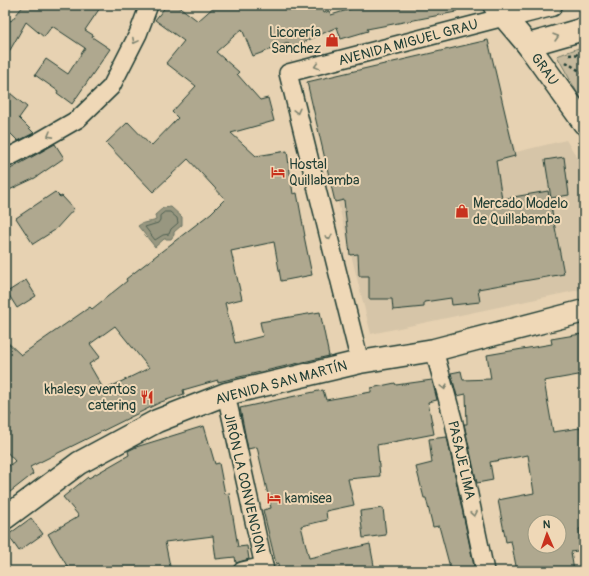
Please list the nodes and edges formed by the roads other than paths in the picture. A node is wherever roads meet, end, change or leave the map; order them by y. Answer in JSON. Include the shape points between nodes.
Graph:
{"nodes":[{"id":1,"x":149,"y":5,"type":"edge"},
{"id":2,"x":551,"y":5,"type":"edge"},
{"id":3,"x":499,"y":11,"type":"edge"},
{"id":4,"x":584,"y":29,"type":"edge"},
{"id":5,"x":528,"y":45,"type":"junction"},
{"id":6,"x":584,"y":123,"type":"edge"},
{"id":7,"x":5,"y":159,"type":"edge"},
{"id":8,"x":584,"y":311,"type":"edge"},
{"id":9,"x":434,"y":350,"type":"junction"},
{"id":10,"x":360,"y":362,"type":"junction"},
{"id":11,"x":226,"y":394,"type":"junction"},
{"id":12,"x":5,"y":518,"type":"edge"},
{"id":13,"x":265,"y":568,"type":"edge"},
{"id":14,"x":242,"y":571,"type":"edge"},
{"id":15,"x":485,"y":571,"type":"edge"}],
"edges":[{"from":1,"to":7,"type":"street","one_way":true,"via":[[138,34],[111,87],[78,120]]},
{"from":2,"to":3,"type":"main road","name":"AVENIDA MIGUEL GRAU"},
{"from":3,"to":5,"type":"main road","name":"GRAU"},
{"from":3,"to":10,"type":"street","name":"AVENIDA MIGUEL GRAU","one_way":true,"via":[[288,73]]},
{"from":5,"to":4,"type":"main road","one_way":true},
{"from":5,"to":6,"type":"main road","name":"GRAU"},
{"from":8,"to":9,"type":"main road","name":"AVENIDA SAN MARTÍN"},
{"from":9,"to":10,"type":"main road","name":"AVENIDA SAN MARTÍN"},
{"from":9,"to":15,"type":"street","name":"PASAJE LIMA","one_way":true,"via":[[454,423]]},
{"from":10,"to":11,"type":"main road","name":"AVENIDA SAN MARTÍN"},
{"from":11,"to":12,"type":"main road","name":"AVENIDA SAN MARTÍN","via":[[157,421],[79,463]]},
{"from":11,"to":13,"type":"street","name":"JIRÓN LA CONVENCION"},
{"from":13,"to":14,"type":"street"}]}
